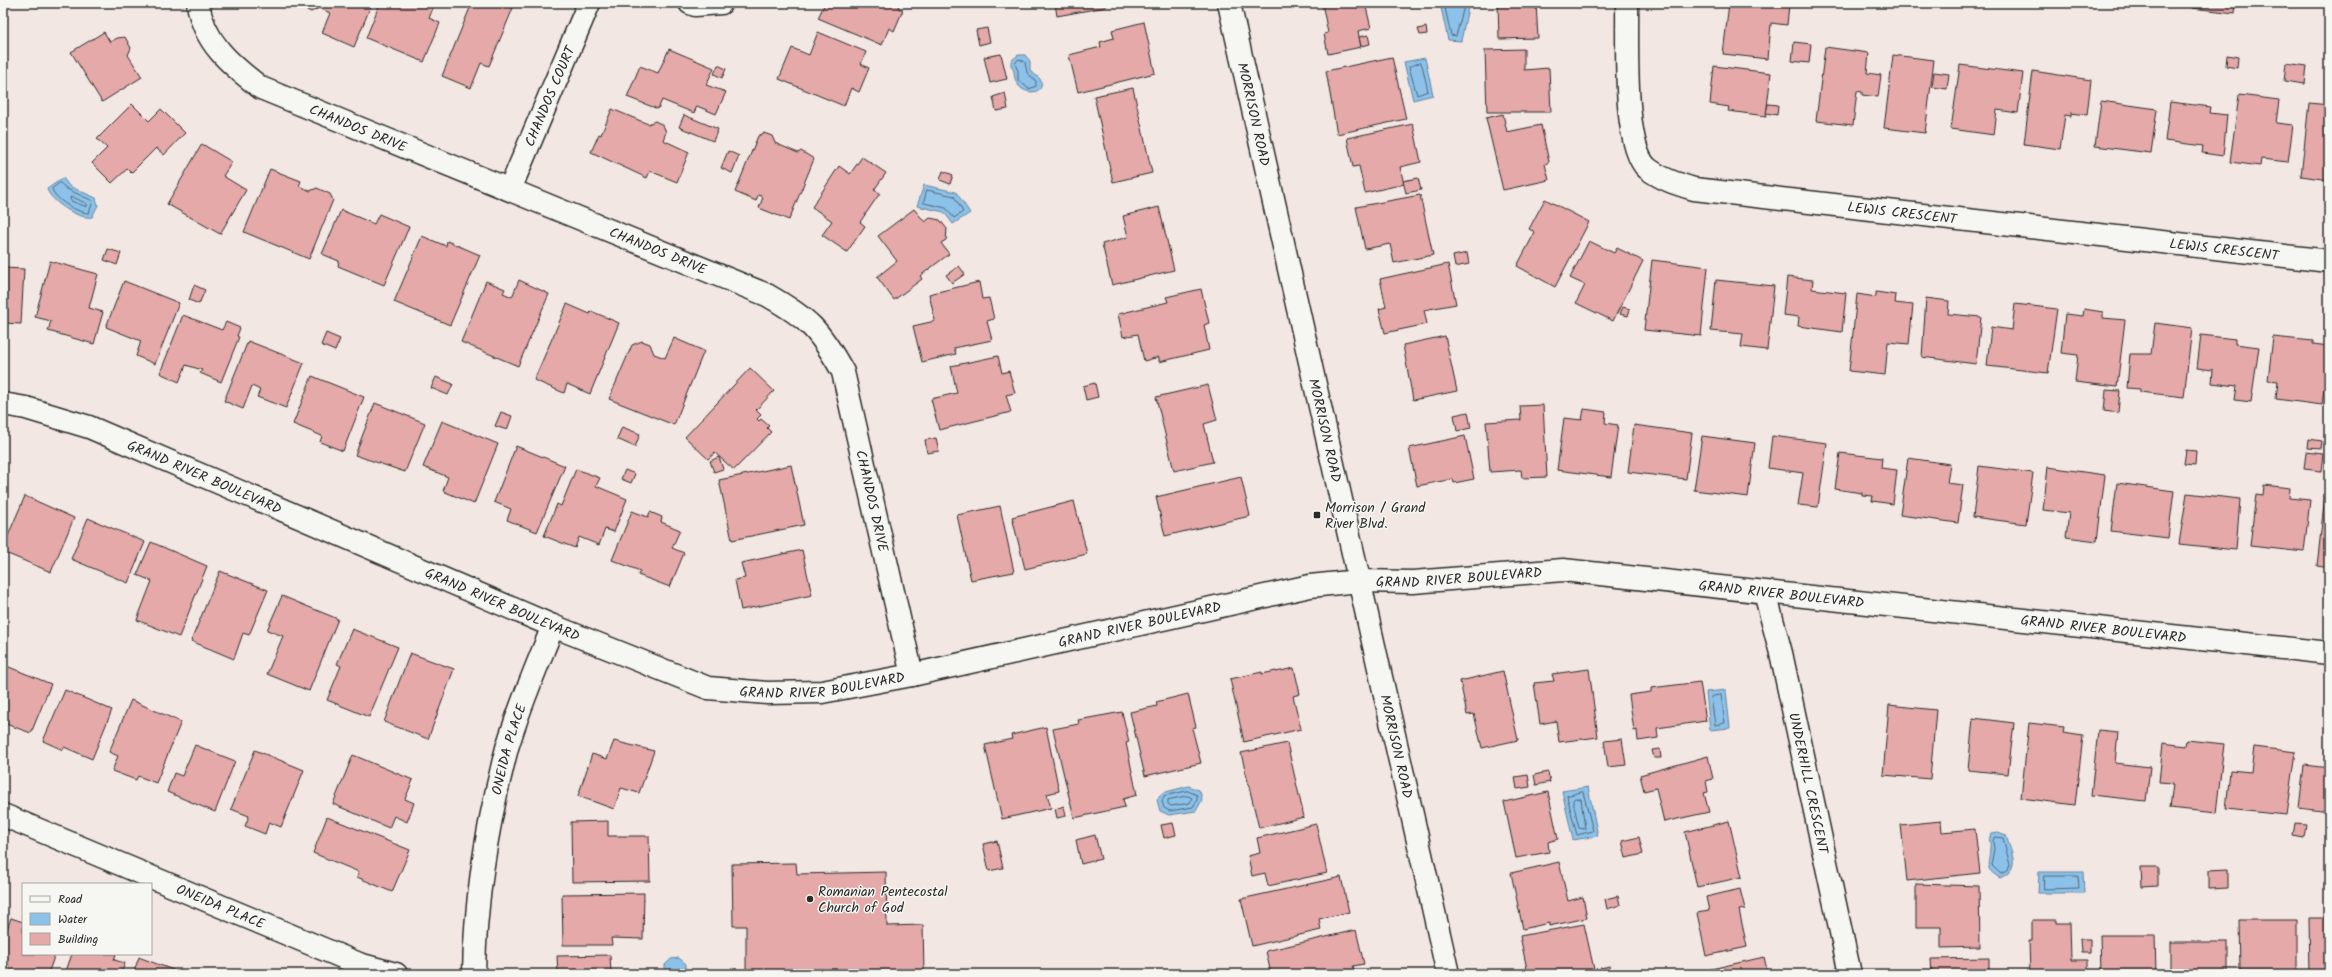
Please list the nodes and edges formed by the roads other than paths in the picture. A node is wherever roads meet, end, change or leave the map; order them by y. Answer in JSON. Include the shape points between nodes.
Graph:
{"nodes":[{"id":1,"x":198,"y":3,"type":"edge"},
{"id":2,"x":589,"y":3,"type":"edge"},
{"id":3,"x":690,"y":3,"type":"edge"},
{"id":4,"x":721,"y":3,"type":"edge"},
{"id":5,"x":1229,"y":3,"type":"edge"},
{"id":6,"x":1627,"y":3,"type":"edge"},
{"id":7,"x":510,"y":190,"type":"junction"},
{"id":8,"x":2329,"y":261,"type":"edge"},
{"id":9,"x":3,"y":404,"type":"edge"},
{"id":10,"x":1359,"y":580,"type":"junction"},
{"id":11,"x":1765,"y":593,"type":"junction"},
{"id":12,"x":553,"y":626,"type":"junction"},
{"id":13,"x":2329,"y":653,"type":"edge"},
{"id":14,"x":912,"y":675,"type":"junction"},
{"id":15,"x":3,"y":815,"type":"edge"},
{"id":16,"x":396,"y":974,"type":"edge"},
{"id":17,"x":474,"y":974,"type":"edge"},
{"id":18,"x":1448,"y":974,"type":"edge"},
{"id":19,"x":1850,"y":974,"type":"edge"}],
"edges":[{"from":1,"to":7,"type":"street","name":"CHANDOS DRIVE","via":[[200,18],[214,44],[230,64],[261,88]]},
{"from":2,"to":7,"type":"street","name":"CHANDOS COURT"},
{"from":3,"to":4,"type":"street"},
{"from":5,"to":10,"type":"street","name":"MORRISON ROAD"},
{"from":6,"to":8,"type":"street","name":"LEWIS CRESCENT","via":[[1633,142],[1646,167],[1670,182],[1694,189]]},
{"from":7,"to":14,"type":"street","name":"CHANDOS DRIVE","via":[[767,295],[801,315],[825,340],[843,372]]},
{"from":9,"to":12,"type":"street","name":"GRAND RIVER BOULEVARD","via":[[26,408],[89,427]]},
{"from":10,"to":11,"type":"street","name":"GRAND RIVER BOULEVARD","via":[[1413,582],[1563,570]]},
{"from":10,"to":14,"type":"street","name":"GRAND RIVER BOULEVARD","via":[[1310,586]]},
{"from":10,"to":18,"type":"street","name":"MORRISON ROAD"},
{"from":11,"to":13,"type":"street","name":"GRAND RIVER BOULEVARD"},
{"from":11,"to":19,"type":"street","name":"UNDERHILL CRESCENT","via":[[1781,653]]},
{"from":12,"to":14,"type":"street","name":"GRAND RIVER BOULEVARD","via":[[708,688],[767,693],[822,692]]},
{"from":12,"to":17,"type":"street","name":"ONEIDA PLACE","via":[[508,748],[490,826],[475,936]]},
{"from":15,"to":16,"type":"street","name":"ONEIDA PLACE","via":[[359,964]]}]}
